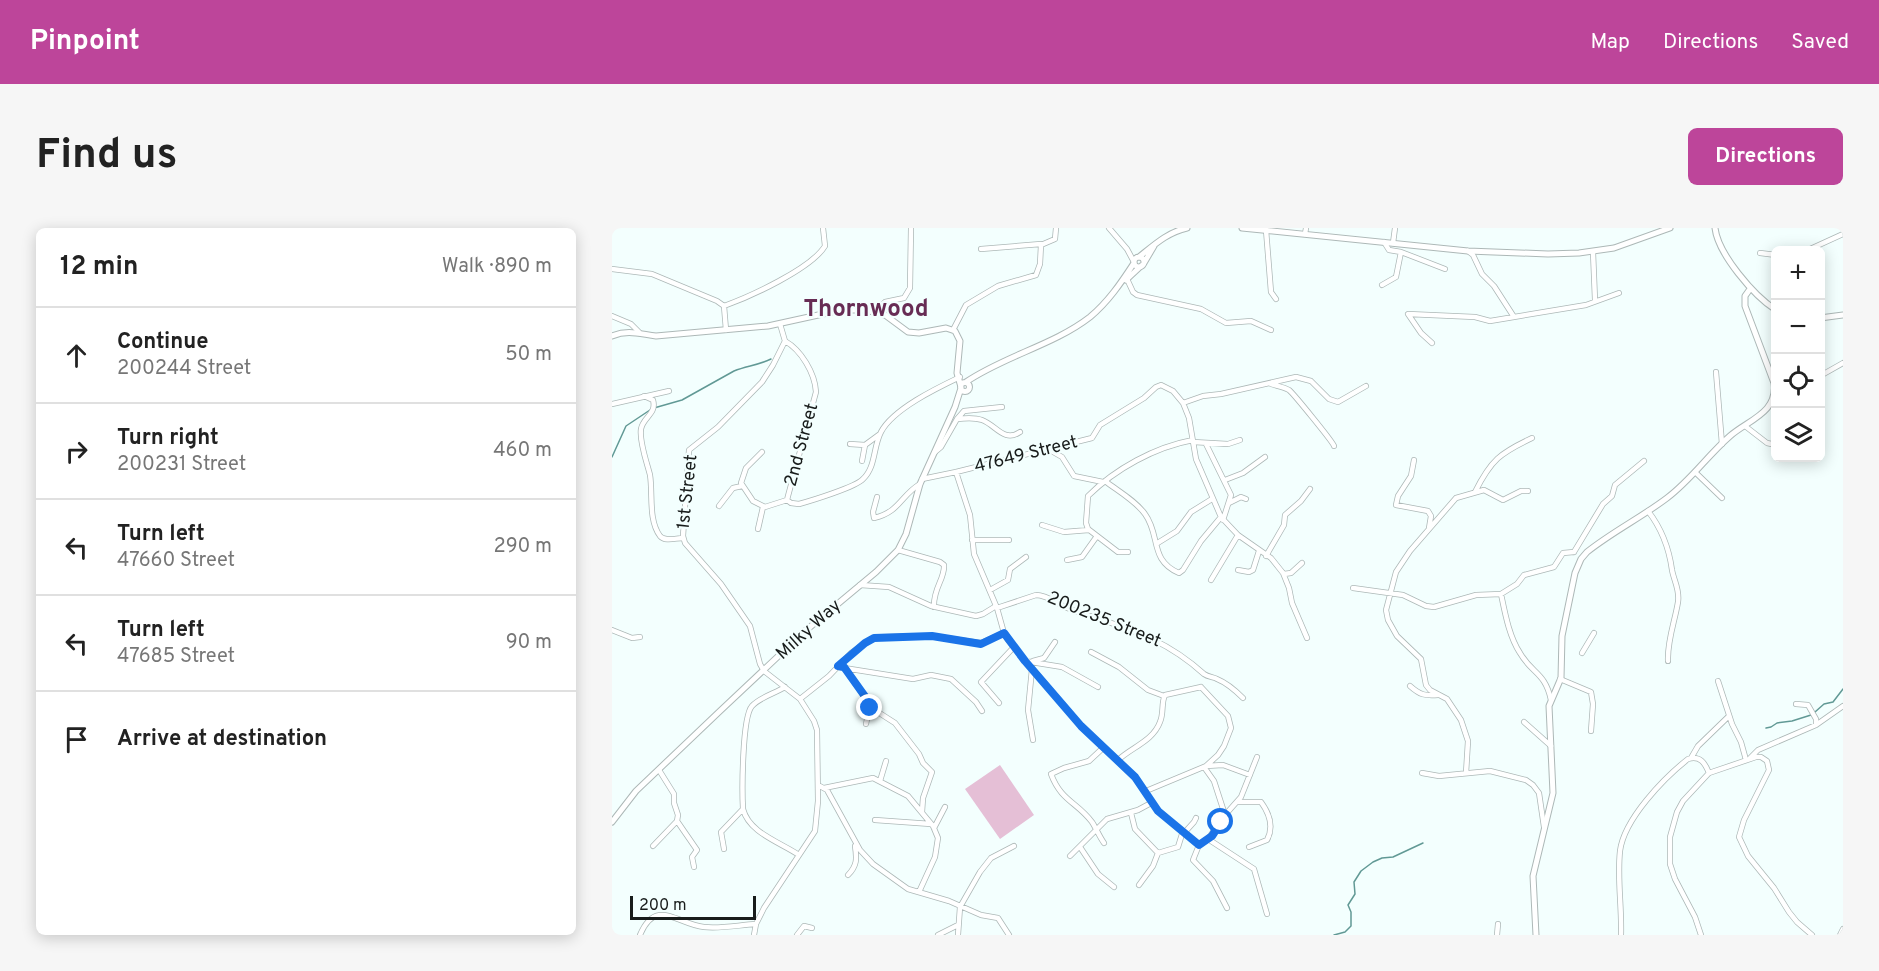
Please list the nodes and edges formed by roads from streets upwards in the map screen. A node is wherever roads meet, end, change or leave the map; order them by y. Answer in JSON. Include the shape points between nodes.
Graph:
{"nodes":[{"id":1,"x":823,"y":228,"type":"edge"},
{"id":2,"x":911,"y":228,"type":"edge"},
{"id":3,"x":1056,"y":228,"type":"edge"},
{"id":4,"x":1109,"y":228,"type":"edge"},
{"id":5,"x":1187,"y":228,"type":"edge"},
{"id":6,"x":1242,"y":228,"type":"edge"},
{"id":7,"x":1251,"y":228,"type":"edge"},
{"id":8,"x":1395,"y":228,"type":"edge"},
{"id":9,"x":1670,"y":228,"type":"edge"},
{"id":10,"x":1715,"y":228,"type":"edge"},
{"id":11,"x":1266,"y":230,"type":"junction"},
{"id":12,"x":1306,"y":231,"type":"edge"},
{"id":13,"x":1843,"y":234,"type":"edge"},
{"id":14,"x":1383,"y":242,"type":"junction"},
{"id":15,"x":1393,"y":243,"type":"junction"},
{"id":16,"x":1042,"y":244,"type":"junction"},
{"id":17,"x":1155,"y":245,"type":"junction"},
{"id":18,"x":1817,"y":246,"type":"edge"},
{"id":19,"x":981,"y":249,"type":"dead end"},
{"id":20,"x":1468,"y":251,"type":"junction"},
{"id":21,"x":1401,"y":252,"type":"junction"},
{"id":22,"x":1593,"y":252,"type":"junction"},
{"id":23,"x":1760,"y":253,"type":"dead end"},
{"id":24,"x":1771,"y":254,"type":"edge"},
{"id":25,"x":1136,"y":260,"type":"junction"},
{"id":26,"x":1143,"y":265,"type":"junction"},
{"id":27,"x":612,"y":268,"type":"edge"},
{"id":28,"x":1445,"y":269,"type":"dead end"},
{"id":29,"x":1127,"y":279,"type":"junction"},
{"id":30,"x":1120,"y":285,"type":"junction"},
{"id":31,"x":1382,"y":285,"type":"dead end"},
{"id":32,"x":1750,"y":289,"type":"junction"},
{"id":33,"x":1619,"y":293,"type":"dead end"},
{"id":34,"x":1276,"y":299,"type":"dead end"},
{"id":35,"x":1595,"y":300,"type":"junction"},
{"id":36,"x":724,"y":306,"type":"junction"},
{"id":37,"x":1771,"y":306,"type":"edge"},
{"id":38,"x":881,"y":313,"type":"junction"},
{"id":39,"x":1843,"y":315,"type":"edge"},
{"id":40,"x":612,"y":316,"type":"edge"},
{"id":41,"x":1514,"y":317,"type":"junction"},
{"id":42,"x":1825,"y":317,"type":"edge"},
{"id":43,"x":620,"y":320,"type":"junction"},
{"id":44,"x":780,"y":324,"type":"junction"},
{"id":45,"x":726,"y":330,"type":"junction"},
{"id":46,"x":953,"y":330,"type":"junction"},
{"id":47,"x":1271,"y":330,"type":"dead end"},
{"id":48,"x":639,"y":332,"type":"junction"},
{"id":49,"x":615,"y":335,"type":"edge"},
{"id":50,"x":784,"y":341,"type":"junction"},
{"id":51,"x":1432,"y":343,"type":"dead end"},
{"id":52,"x":1843,"y":363,"type":"edge"},
{"id":53,"x":1716,"y":372,"type":"dead end"},
{"id":54,"x":1771,"y":373,"type":"edge"},
{"id":55,"x":1825,"y":374,"type":"edge"},
{"id":56,"x":963,"y":383,"type":"junction"},
{"id":57,"x":1269,"y":383,"type":"junction"},
{"id":58,"x":1366,"y":386,"type":"dead end"},
{"id":59,"x":669,"y":391,"type":"dead end"},
{"id":60,"x":644,"y":396,"type":"junction"},
{"id":61,"x":1771,"y":402,"type":"edge"},
{"id":62,"x":1182,"y":403,"type":"junction"},
{"id":63,"x":612,"y":404,"type":"edge"},
{"id":64,"x":1002,"y":407,"type":"dead end"},
{"id":65,"x":957,"y":419,"type":"junction"},
{"id":66,"x":1745,"y":426,"type":"junction"},
{"id":67,"x":1020,"y":432,"type":"dead end"},
{"id":68,"x":880,"y":434,"type":"junction"},
{"id":69,"x":1533,"y":438,"type":"dead end"},
{"id":70,"x":1240,"y":440,"type":"dead end"},
{"id":71,"x":1193,"y":441,"type":"junction"},
{"id":72,"x":850,"y":444,"type":"dead end"},
{"id":73,"x":1206,"y":444,"type":"junction"},
{"id":74,"x":1722,"y":444,"type":"junction"},
{"id":75,"x":1771,"y":444,"type":"edge"},
{"id":76,"x":865,"y":445,"type":"junction"},
{"id":77,"x":1334,"y":446,"type":"dead end"},
{"id":78,"x":1048,"y":449,"type":"junction"},
{"id":79,"x":762,"y":452,"type":"dead end"},
{"id":80,"x":933,"y":454,"type":"junction"},
{"id":81,"x":1265,"y":457,"type":"dead end"},
{"id":82,"x":1414,"y":460,"type":"dead end"},
{"id":83,"x":862,"y":461,"type":"dead end"},
{"id":84,"x":1644,"y":461,"type":"dead end"},
{"id":85,"x":956,"y":472,"type":"junction"},
{"id":86,"x":1695,"y":472,"type":"junction"},
{"id":87,"x":1225,"y":480,"type":"junction"},
{"id":88,"x":921,"y":482,"type":"junction"},
{"id":89,"x":1104,"y":482,"type":"junction"},
{"id":90,"x":742,"y":486,"type":"junction"},
{"id":91,"x":1310,"y":489,"type":"dead end"},
{"id":92,"x":1528,"y":491,"type":"dead end"},
{"id":93,"x":1475,"y":492,"type":"junction"},
{"id":94,"x":878,"y":497,"type":"dead end"},
{"id":95,"x":1722,"y":498,"type":"dead end"},
{"id":96,"x":1212,"y":499,"type":"junction"},
{"id":97,"x":1246,"y":499,"type":"dead end"},
{"id":98,"x":787,"y":500,"type":"junction"},
{"id":99,"x":1229,"y":503,"type":"junction"},
{"id":100,"x":719,"y":506,"type":"dead end"},
{"id":101,"x":763,"y":507,"type":"junction"},
{"id":102,"x":1648,"y":511,"type":"junction"},
{"id":103,"x":1222,"y":518,"type":"junction"},
{"id":104,"x":1042,"y":525,"type":"dead end"},
{"id":105,"x":1429,"y":528,"type":"junction"},
{"id":106,"x":758,"y":529,"type":"dead end"},
{"id":107,"x":1089,"y":530,"type":"junction"},
{"id":108,"x":1238,"y":535,"type":"junction"},
{"id":109,"x":1097,"y":536,"type":"junction"},
{"id":110,"x":683,"y":538,"type":"junction"},
{"id":111,"x":972,"y":540,"type":"junction"},
{"id":112,"x":1009,"y":540,"type":"dead end"},
{"id":113,"x":1156,"y":543,"type":"junction"},
{"id":114,"x":898,"y":550,"type":"junction"},
{"id":115,"x":1259,"y":551,"type":"junction"},
{"id":116,"x":1128,"y":552,"type":"dead end"},
{"id":117,"x":1574,"y":552,"type":"junction"},
{"id":118,"x":1266,"y":556,"type":"junction"},
{"id":119,"x":1026,"y":557,"type":"dead end"},
{"id":120,"x":1067,"y":560,"type":"dead end"},
{"id":121,"x":1581,"y":560,"type":"junction"},
{"id":122,"x":1302,"y":563,"type":"dead end"},
{"id":123,"x":1238,"y":570,"type":"dead end"},
{"id":124,"x":1285,"y":575,"type":"junction"},
{"id":125,"x":1211,"y":579,"type":"dead end"},
{"id":126,"x":860,"y":585,"type":"junction"},
{"id":127,"x":1353,"y":588,"type":"dead end"},
{"id":128,"x":990,"y":590,"type":"junction"},
{"id":129,"x":1391,"y":593,"type":"junction"},
{"id":130,"x":1501,"y":594,"type":"junction"},
{"id":131,"x":934,"y":607,"type":"junction"},
{"id":132,"x":997,"y":607,"type":"junction"},
{"id":133,"x":612,"y":630,"type":"edge"},
{"id":134,"x":1004,"y":633,"type":"junction"},
{"id":135,"x":1594,"y":633,"type":"dead end"},
{"id":136,"x":639,"y":637,"type":"dead end"},
{"id":137,"x":1307,"y":638,"type":"dead end"},
{"id":138,"x":1055,"y":642,"type":"dead end"},
{"id":139,"x":1587,"y":647,"type":"junction"},
{"id":140,"x":1013,"y":648,"type":"junction"},
{"id":141,"x":1091,"y":652,"type":"dead end"},
{"id":142,"x":1582,"y":653,"type":"dead end"},
{"id":143,"x":1589,"y":654,"type":"dead end"},
{"id":144,"x":1668,"y":661,"type":"dead end"},
{"id":145,"x":1027,"y":662,"type":"junction"},
{"id":146,"x":838,"y":666,"type":"junction"},
{"id":147,"x":844,"y":667,"type":"junction"},
{"id":148,"x":1032,"y":669,"type":"junction"},
{"id":149,"x":764,"y":671,"type":"junction"},
{"id":150,"x":1204,"y":674,"type":"junction"},
{"id":151,"x":1560,"y":679,"type":"junction"},
{"id":152,"x":1718,"y":681,"type":"dead end"},
{"id":153,"x":785,"y":687,"type":"junction"},
{"id":154,"x":1098,"y":687,"type":"dead end"},
{"id":155,"x":1201,"y":687,"type":"junction"},
{"id":156,"x":1410,"y":687,"type":"dead end"},
{"id":157,"x":1441,"y":694,"type":"junction"},
{"id":158,"x":1164,"y":696,"type":"junction"},
{"id":159,"x":1243,"y":698,"type":"dead end"},
{"id":160,"x":800,"y":699,"type":"junction"},
{"id":161,"x":1551,"y":700,"type":"junction"},
{"id":162,"x":999,"y":703,"type":"dead end"},
{"id":163,"x":1796,"y":704,"type":"dead end"},
{"id":164,"x":1843,"y":706,"type":"edge"},
{"id":165,"x":870,"y":707,"type":"junction"},
{"id":166,"x":982,"y":711,"type":"dead end"},
{"id":167,"x":1730,"y":716,"type":"junction"},
{"id":168,"x":1524,"y":722,"type":"dead end"},
{"id":169,"x":866,"y":724,"type":"dead end"},
{"id":170,"x":1816,"y":725,"type":"junction"},
{"id":171,"x":1591,"y":731,"type":"dead end"},
{"id":172,"x":1033,"y":740,"type":"dead end"},
{"id":173,"x":1551,"y":746,"type":"junction"},
{"id":174,"x":1104,"y":747,"type":"junction"},
{"id":175,"x":1257,"y":757,"type":"dead end"},
{"id":176,"x":1691,"y":758,"type":"junction"},
{"id":177,"x":1118,"y":760,"type":"junction"},
{"id":178,"x":1748,"y":760,"type":"junction"},
{"id":179,"x":886,"y":761,"type":"dead end"},
{"id":180,"x":1205,"y":766,"type":"junction"},
{"id":181,"x":659,"y":770,"type":"junction"},
{"id":182,"x":1422,"y":773,"type":"dead end"},
{"id":183,"x":1466,"y":773,"type":"junction"},
{"id":184,"x":1709,"y":773,"type":"junction"},
{"id":185,"x":1250,"y":775,"type":"junction"},
{"id":186,"x":880,"y":781,"type":"junction"},
{"id":187,"x":818,"y":785,"type":"junction"},
{"id":188,"x":824,"y":788,"type":"junction"},
{"id":189,"x":1146,"y":791,"type":"junction"},
{"id":190,"x":1152,"y":803,"type":"junction"},
{"id":191,"x":1238,"y":803,"type":"junction"},
{"id":192,"x":945,"y":807,"type":"dead end"},
{"id":193,"x":743,"y":809,"type":"junction"},
{"id":194,"x":922,"y":812,"type":"junction"},
{"id":195,"x":1131,"y":813,"type":"junction"},
{"id":196,"x":1225,"y":815,"type":"junction"},
{"id":197,"x":1196,"y":818,"type":"dead end"},
{"id":198,"x":875,"y":820,"type":"dead end"},
{"id":199,"x":677,"y":821,"type":"junction"},
{"id":200,"x":612,"y":822,"type":"edge"},
{"id":201,"x":933,"y":826,"type":"junction"},
{"id":202,"x":1095,"y":831,"type":"junction"},
{"id":203,"x":1184,"y":831,"type":"junction"},
{"id":204,"x":1545,"y":833,"type":"junction"},
{"id":205,"x":1208,"y":839,"type":"junction"},
{"id":206,"x":854,"y":841,"type":"junction"},
{"id":207,"x":1104,"y":843,"type":"dead end"},
{"id":208,"x":1199,"y":845,"type":"junction"},
{"id":209,"x":653,"y":846,"type":"dead end"},
{"id":210,"x":1014,"y":846,"type":"dead end"},
{"id":211,"x":1080,"y":847,"type":"junction"},
{"id":212,"x":1249,"y":847,"type":"dead end"},
{"id":213,"x":724,"y":849,"type":"dead end"},
{"id":214,"x":1158,"y":853,"type":"junction"},
{"id":215,"x":799,"y":855,"type":"junction"},
{"id":216,"x":1070,"y":856,"type":"dead end"},
{"id":217,"x":694,"y":867,"type":"dead end"},
{"id":218,"x":848,"y":875,"type":"dead end"},
{"id":219,"x":1138,"y":885,"type":"dead end"},
{"id":220,"x":1114,"y":887,"type":"dead end"},
{"id":221,"x":919,"y":892,"type":"junction"},
{"id":222,"x":960,"y":908,"type":"junction"},
{"id":223,"x":1227,"y":908,"type":"dead end"},
{"id":224,"x":1267,"y":914,"type":"dead end"},
{"id":225,"x":756,"y":924,"type":"junction"},
{"id":226,"x":1498,"y":924,"type":"dead end"},
{"id":227,"x":958,"y":925,"type":"junction"},
{"id":228,"x":812,"y":928,"type":"dead end"},
{"id":229,"x":1843,"y":929,"type":"edge"},
{"id":230,"x":1805,"y":932,"type":"edge"},
{"id":231,"x":640,"y":935,"type":"edge"},
{"id":232,"x":754,"y":935,"type":"edge"},
{"id":233,"x":797,"y":935,"type":"edge"},
{"id":234,"x":938,"y":935,"type":"edge"},
{"id":235,"x":958,"y":935,"type":"edge"},
{"id":236,"x":1009,"y":935,"type":"edge"},
{"id":237,"x":1497,"y":935,"type":"edge"},
{"id":238,"x":1536,"y":935,"type":"edge"},
{"id":239,"x":1621,"y":935,"type":"edge"},
{"id":240,"x":1701,"y":935,"type":"edge"},
{"id":241,"x":1812,"y":935,"type":"edge"},
{"id":242,"x":1840,"y":935,"type":"edge"}],
"edges":[{"from":1,"to":36,"type":"street","via":[[825,246],[816,257],[760,292]]},
{"from":2,"to":38,"type":"street","via":[[910,288],[906,296],[882,303]]},
{"from":3,"to":16,"type":"street","via":[[1055,239]]},
{"from":4,"to":25,"type":"street"},
{"from":5,"to":17,"type":"street","name":"Milky Way","via":[[1171,233]]},
{"from":6,"to":7,"type":"street"},
{"from":7,"to":11,"type":"street"},
{"from":8,"to":15,"type":"street"},
{"from":9,"to":22,"type":"street","via":[[1636,242]]},
{"from":10,"to":32,"type":"street","via":[[1722,249]]},
{"from":11,"to":12,"type":"street"},
{"from":11,"to":34,"type":"street","via":[[1271,292]]},
{"from":12,"to":14,"type":"street"},
{"from":13,"to":18,"type":"street"},
{"from":14,"to":15,"type":"street"},
{"from":14,"to":21,"type":"street","via":[[1386,249]]},
{"from":15,"to":20,"type":"street"},
{"from":16,"to":19,"type":"street"},
{"from":16,"to":46,"type":"street","via":[[1041,264],[1034,276],[992,289],[966,305]]},
{"from":17,"to":25,"type":"street","name":"Milky Way"},
{"from":17,"to":26,"type":"street","name":"Milky Way"},
{"from":20,"to":22,"type":"street"},
{"from":20,"to":41,"type":"street"},
{"from":21,"to":28,"type":"street"},
{"from":21,"to":31,"type":"street","via":[[1395,278]]},
{"from":22,"to":35,"type":"street"},
{"from":23,"to":24,"type":"street"},
{"from":25,"to":26,"type":"street","via":[[1144,259]]},
{"from":25,"to":30,"type":"street","name":"Milky Way"},
{"from":26,"to":29,"type":"street","name":"Milky Way"},
{"from":27,"to":36,"type":"street","via":[[652,274]]},
{"from":29,"to":30,"type":"street","name":"Milky Way"},
{"from":29,"to":47,"type":"street","via":[[1137,295],[1201,309],[1226,323],[1251,321]]},
{"from":30,"to":56,"type":"street","name":"Milky Way","via":[[1080,323]]},
{"from":32,"to":37,"type":"street"},
{"from":32,"to":54,"type":"street","via":[[1745,306]]},
{"from":33,"to":35,"type":"street"},
{"from":35,"to":41,"type":"street","via":[[1586,305]]},
{"from":36,"to":45,"type":"street"},
{"from":38,"to":44,"type":"street","via":[[841,310]]},
{"from":38,"to":46,"type":"street","via":[[908,332]]},
{"from":39,"to":42,"type":"street"},
{"from":40,"to":43,"type":"street"},
{"from":41,"to":51,"type":"street","via":[[1490,321],[1408,314]]},
{"from":43,"to":48,"type":"street"},
{"from":43,"to":49,"type":"street"},
{"from":44,"to":45,"type":"street"},
{"from":44,"to":50,"type":"street"},
{"from":45,"to":48,"type":"street","via":[[656,336]]},
{"from":46,"to":56,"type":"street","via":[[960,341]]},
{"from":48,"to":49,"type":"street"},
{"from":50,"to":98,"type":"street","name":"2nd Street","via":[[796,348],[815,382],[816,392]]},
{"from":50,"to":110,"type":"street","name":"1st Street","via":[[762,382],[725,421],[689,450]]},
{"from":52,"to":55,"type":"street"},
{"from":53,"to":74,"type":"street"},
{"from":56,"to":68,"type":"street","via":[[932,391],[902,411]]},
{"from":56,"to":80,"type":"street","name":"Milky Way"},
{"from":57,"to":58,"type":"street","via":[[1300,377],[1338,402]]},
{"from":57,"to":62,"type":"street"},
{"from":57,"to":77,"type":"street","via":[[1292,392]]},
{"from":59,"to":60,"type":"street"},
{"from":60,"to":63,"type":"street"},
{"from":60,"to":110,"type":"street","via":[[654,402],[640,434],[650,476],[652,510],[660,536]]},
{"from":61,"to":66,"type":"street","via":[[1762,415]]},
{"from":62,"to":71,"type":"street"},
{"from":62,"to":78,"type":"street","name":"47649 Street","via":[[1170,389],[1159,386],[1100,425],[1092,438]]},
{"from":64,"to":65,"type":"street","via":[[964,411]]},
{"from":65,"to":67,"type":"street","via":[[978,418],[1007,436]]},
{"from":65,"to":80,"type":"street"},
{"from":66,"to":74,"type":"street"},
{"from":66,"to":75,"type":"street"},
{"from":68,"to":76,"type":"street"},
{"from":68,"to":98,"type":"street","via":[[870,470],[859,483],[799,504]]},
{"from":69,"to":93,"type":"street","via":[[1496,458]]},
{"from":70,"to":73,"type":"street"},
{"from":71,"to":73,"type":"street"},
{"from":71,"to":89,"type":"street","via":[[1153,452]]},
{"from":71,"to":96,"type":"street"},
{"from":72,"to":76,"type":"street"},
{"from":73,"to":87,"type":"street"},
{"from":74,"to":86,"type":"street"},
{"from":76,"to":83,"type":"street"},
{"from":78,"to":85,"type":"street","name":"47649 Street"},
{"from":78,"to":89,"type":"street","via":[[1062,457],[1074,476]]},
{"from":79,"to":90,"type":"street","name":"2nd Street","via":[[746,468]]},
{"from":80,"to":88,"type":"street","name":"Milky Way"},
{"from":81,"to":87,"type":"street"},
{"from":82,"to":105,"type":"street","via":[[1411,476],[1396,505],[1428,511]]},
{"from":84,"to":117,"type":"street","via":[[1615,485],[1612,496]]},
{"from":85,"to":88,"type":"street","name":"47649 Street"},
{"from":85,"to":111,"type":"street","via":[[968,505]]},
{"from":86,"to":95,"type":"street"},
{"from":86,"to":102,"type":"street"},
{"from":87,"to":99,"type":"street","via":[[1231,495]]},
{"from":88,"to":94,"type":"street","via":[[894,509],[874,518]]},
{"from":88,"to":114,"type":"street","name":"Milky Way"},
{"from":89,"to":107,"type":"street","via":[[1088,497]]},
{"from":89,"to":113,"type":"street","via":[[1146,515]]},
{"from":90,"to":100,"type":"street","via":[[733,488]]},
{"from":90,"to":101,"type":"street"},
{"from":91,"to":118,"type":"street","via":[[1285,515],[1285,523]]},
{"from":92,"to":93,"type":"street","via":[[1501,500],[1488,490]]},
{"from":93,"to":105,"type":"street","via":[[1456,498]]},
{"from":96,"to":103,"type":"street"},
{"from":96,"to":113,"type":"street","via":[[1191,512],[1177,531]]},
{"from":97,"to":99,"type":"street","via":[[1239,497]]},
{"from":98,"to":101,"type":"street","name":"2nd Street"},
{"from":99,"to":103,"type":"street"},
{"from":101,"to":106,"type":"street"},
{"from":102,"to":121,"type":"street"},
{"from":102,"to":144,"type":"street","via":[[1661,528],[1678,587]]},
{"from":103,"to":108,"type":"street"},
{"from":103,"to":113,"type":"street","via":[[1206,534],[1180,573],[1166,565],[1158,555]]},
{"from":104,"to":107,"type":"street","via":[[1064,532]]},
{"from":105,"to":129,"type":"street","via":[[1400,566]]},
{"from":107,"to":109,"type":"street"},
{"from":108,"to":115,"type":"street"},
{"from":108,"to":125,"type":"street"},
{"from":109,"to":116,"type":"street","via":[[1118,552]]},
{"from":109,"to":120,"type":"street","via":[[1082,557]]},
{"from":110,"to":149,"type":"street","name":"1st Street","via":[[747,620]]},
{"from":111,"to":112,"type":"street"},
{"from":111,"to":128,"type":"street"},
{"from":114,"to":126,"type":"street","name":"Milky Way"},
{"from":114,"to":131,"type":"street","via":[[944,566],[935,590]]},
{"from":115,"to":118,"type":"street"},
{"from":115,"to":123,"type":"street","via":[[1253,570]]},
{"from":117,"to":121,"type":"street"},
{"from":117,"to":130,"type":"street","via":[[1563,553],[1554,567],[1524,575]]},
{"from":118,"to":124,"type":"street"},
{"from":119,"to":128,"type":"street","via":[[1010,569],[1008,580]]},
{"from":121,"to":151,"type":"street","via":[[1562,636]]},
{"from":122,"to":124,"type":"street"},
{"from":124,"to":137,"type":"street"},
{"from":126,"to":131,"type":"street","name":"200235 Street","via":[[890,587]]},
{"from":126,"to":149,"type":"street","name":"Milky Way"},
{"from":127,"to":129,"type":"street"},
{"from":128,"to":132,"type":"street"},
{"from":129,"to":130,"type":"street","via":[[1434,607],[1476,595]]},
{"from":129,"to":157,"type":"street","via":[[1386,610],[1388,620],[1399,639],[1421,659],[1426,685]]},
{"from":130,"to":161,"type":"street","via":[[1512,638],[1520,654],[1546,683]]},
{"from":131,"to":132,"type":"street","name":"200235 Street","via":[[979,616]]},
{"from":132,"to":134,"type":"street"},
{"from":132,"to":150,"type":"street","name":"200235 Street","via":[[1041,595],[1158,641]]},
{"from":133,"to":136,"type":"street"},
{"from":134,"to":140,"type":"street"},
{"from":134,"to":146,"type":"street","via":[[981,644],[932,636],[874,638]]},
{"from":135,"to":139,"type":"street"},
{"from":138,"to":145,"type":"street","via":[[1044,658]]},
{"from":139,"to":142,"type":"street"},
{"from":139,"to":143,"type":"street"},
{"from":140,"to":145,"type":"street"},
{"from":140,"to":162,"type":"street","via":[[981,682]]},
{"from":141,"to":158,"type":"street","via":[[1119,667],[1148,690]]},
{"from":145,"to":148,"type":"street"},
{"from":145,"to":154,"type":"street","via":[[1065,668]]},
{"from":146,"to":147,"type":"street"},
{"from":146,"to":160,"type":"street"},
{"from":147,"to":165,"type":"street"},
{"from":147,"to":166,"type":"street","via":[[913,679],[931,675],[951,679]]},
{"from":148,"to":172,"type":"street","via":[[1028,710]]},
{"from":148,"to":174,"type":"street"},
{"from":149,"to":153,"type":"street"},
{"from":149,"to":181,"type":"street","name":"Milky Way"},
{"from":150,"to":155,"type":"street"},
{"from":150,"to":159,"type":"street","name":"200235 Street","via":[[1223,682]]},
{"from":151,"to":161,"type":"street"},
{"from":151,"to":171,"type":"street","via":[[1591,692]]},
{"from":152,"to":167,"type":"street"},
{"from":153,"to":160,"type":"street"},
{"from":153,"to":193,"type":"street","via":[[754,704],[749,712]]},
{"from":155,"to":158,"type":"street"},
{"from":155,"to":180,"type":"street","via":[[1231,723],[1221,752]]},
{"from":156,"to":157,"type":"street","via":[[1423,696]]},
{"from":157,"to":183,"type":"street","via":[[1453,706],[1467,734]]},
{"from":158,"to":177,"type":"street","via":[[1163,714],[1155,732]]},
{"from":160,"to":187,"type":"street","via":[[817,730]]},
{"from":161,"to":173,"type":"street"},
{"from":163,"to":170,"type":"street","via":[[1808,705]]},
{"from":164,"to":170,"type":"street"},
{"from":165,"to":169,"type":"street"},
{"from":165,"to":194,"type":"street","via":[[898,726],[932,772]]},
{"from":167,"to":176,"type":"street","via":[[1698,746]]},
{"from":167,"to":178,"type":"street"},
{"from":168,"to":173,"type":"street"},
{"from":170,"to":178,"type":"street","via":[[1758,750]]},
{"from":173,"to":204,"type":"street","via":[[1553,793]]},
{"from":174,"to":177,"type":"street"},
{"from":174,"to":202,"type":"street","via":[[1089,761],[1051,774],[1063,796],[1091,821]]},
{"from":175,"to":185,"type":"street"},
{"from":176,"to":184,"type":"street","via":[[1702,760]]},
{"from":176,"to":239,"type":"street","via":[[1649,797],[1622,842]]},
{"from":177,"to":189,"type":"street"},
{"from":178,"to":184,"type":"street"},
{"from":178,"to":230,"type":"street","via":[[1765,759],[1769,770],[1744,820],[1740,842]]},
{"from":179,"to":186,"type":"street"},
{"from":180,"to":185,"type":"street","via":[[1223,765]]},
{"from":180,"to":189,"type":"street"},
{"from":180,"to":196,"type":"street"},
{"from":181,"to":199,"type":"street","via":[[674,794]]},
{"from":181,"to":200,"type":"street","name":"Milky Way"},
{"from":182,"to":183,"type":"street","via":[[1439,777]]},
{"from":183,"to":204,"type":"street","via":[[1497,772],[1530,782],[1540,797]]},
{"from":184,"to":240,"type":"street","via":[[1680,804],[1669,852],[1672,870]]},
{"from":185,"to":191,"type":"street"},
{"from":186,"to":188,"type":"street","via":[[872,778]]},
{"from":186,"to":194,"type":"street","via":[[904,793]]},
{"from":187,"to":188,"type":"street"},
{"from":187,"to":215,"type":"street","via":[[815,831]]},
{"from":188,"to":206,"type":"street"},
{"from":189,"to":190,"type":"street"},
{"from":190,"to":195,"type":"street"},
{"from":190,"to":203,"type":"street"},
{"from":191,"to":196,"type":"street"},
{"from":191,"to":212,"type":"street","via":[[1261,801],[1271,823],[1267,840]]},
{"from":192,"to":201,"type":"street"},
{"from":193,"to":213,"type":"street","via":[[722,832]]},
{"from":193,"to":215,"type":"street","via":[[754,828]]},
{"from":194,"to":201,"type":"street"},
{"from":195,"to":202,"type":"street","via":[[1107,819]]},
{"from":195,"to":214,"type":"street","via":[[1135,829]]},
{"from":196,"to":205,"type":"street"},
{"from":197,"to":203,"type":"street"},
{"from":198,"to":201,"type":"street"},
{"from":199,"to":209,"type":"street"},
{"from":199,"to":217,"type":"street","via":[[697,850],[692,857]]},
{"from":201,"to":221,"type":"street","via":[[938,838],[936,851]]},
{"from":202,"to":207,"type":"street"},
{"from":202,"to":211,"type":"street"},
{"from":203,"to":208,"type":"street"},
{"from":203,"to":214,"type":"street","via":[[1178,847]]},
{"from":204,"to":238,"type":"street","via":[[1533,876]]},
{"from":205,"to":208,"type":"street"},
{"from":205,"to":224,"type":"street","via":[[1254,869]]},
{"from":206,"to":218,"type":"street","via":[[856,863]]},
{"from":206,"to":221,"type":"street","via":[[873,864],[903,886]]},
{"from":208,"to":223,"type":"street","via":[[1194,861],[1213,881]]},
{"from":210,"to":222,"type":"street","via":[[988,861]]},
{"from":211,"to":216,"type":"street"},
{"from":211,"to":220,"type":"street","via":[[1098,874]]},
{"from":214,"to":219,"type":"street"},
{"from":215,"to":225,"type":"street"},
{"from":221,"to":222,"type":"street"},
{"from":222,"to":227,"type":"street"},
{"from":222,"to":236,"type":"street","via":[[998,918]]},
{"from":225,"to":231,"type":"street","via":[[697,926],[662,914],[646,924]]},
{"from":225,"to":232,"type":"street"},
{"from":226,"to":237,"type":"street"},
{"from":227,"to":234,"type":"street"},
{"from":227,"to":235,"type":"street"},
{"from":228,"to":233,"type":"street","via":[[804,926]]},
{"from":229,"to":242,"type":"street"},
{"from":230,"to":241,"type":"street"}]}
